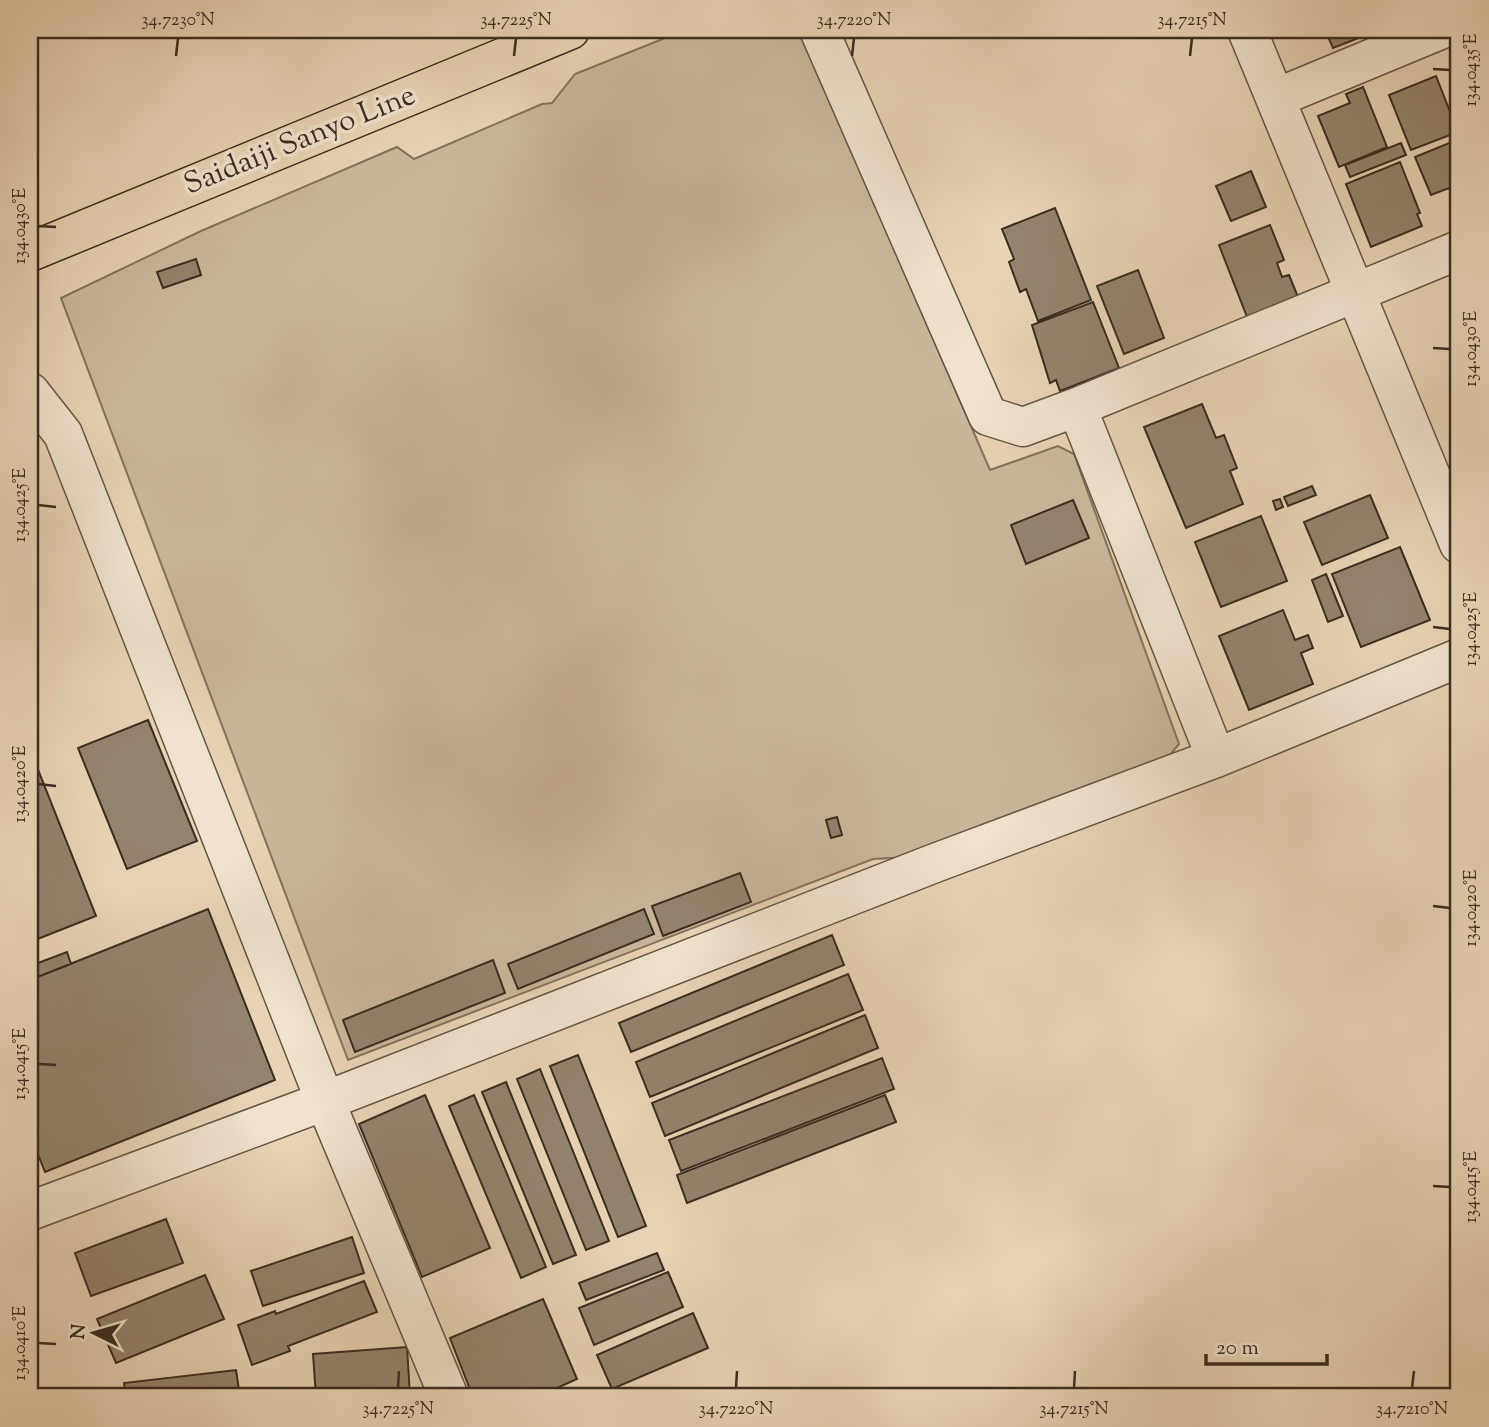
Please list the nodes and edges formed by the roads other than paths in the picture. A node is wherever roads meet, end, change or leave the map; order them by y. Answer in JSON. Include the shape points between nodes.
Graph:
{"nodes":[{"id":1,"x":570,"y":30,"type":"edge"},
{"id":2,"x":819,"y":30,"type":"edge"},
{"id":3,"x":1247,"y":30,"type":"edge"},
{"id":4,"x":1440,"y":30,"type":"edge"},
{"id":5,"x":1276,"y":98,"type":"junction"},
{"id":6,"x":1459,"y":250,"type":"edge"},
{"id":7,"x":30,"y":252,"type":"edge"},
{"id":8,"x":1358,"y":293,"type":"junction"},
{"id":9,"x":30,"y":392,"type":"edge"},
{"id":10,"x":1077,"y":407,"type":"junction"},
{"id":11,"x":1455,"y":525,"type":"edge"},
{"id":12,"x":1459,"y":658,"type":"edge"},
{"id":13,"x":1216,"y":758,"type":"junction"},
{"id":14,"x":325,"y":1101,"type":"junction"},
{"id":15,"x":30,"y":1212,"type":"edge"},
{"id":16,"x":449,"y":1397,"type":"edge"}],
"edges":[{"from":1,"to":7,"type":"main road","name":"Saidaiji Sanyo Line"},
{"from":2,"to":10,"type":"street","via":[[988,416],[1023,427]]},
{"from":3,"to":5,"type":"street"},
{"from":4,"to":5,"type":"street"},
{"from":5,"to":8,"type":"street"},
{"from":6,"to":8,"type":"street"},
{"from":8,"to":10,"type":"street"},
{"from":8,"to":11,"type":"street"},
{"from":9,"to":14,"type":"street","via":[[63,434]]},
{"from":10,"to":13,"type":"street"},
{"from":12,"to":13,"type":"street"},
{"from":13,"to":14,"type":"street"},
{"from":14,"to":15,"type":"street"},
{"from":14,"to":16,"type":"street"}]}
